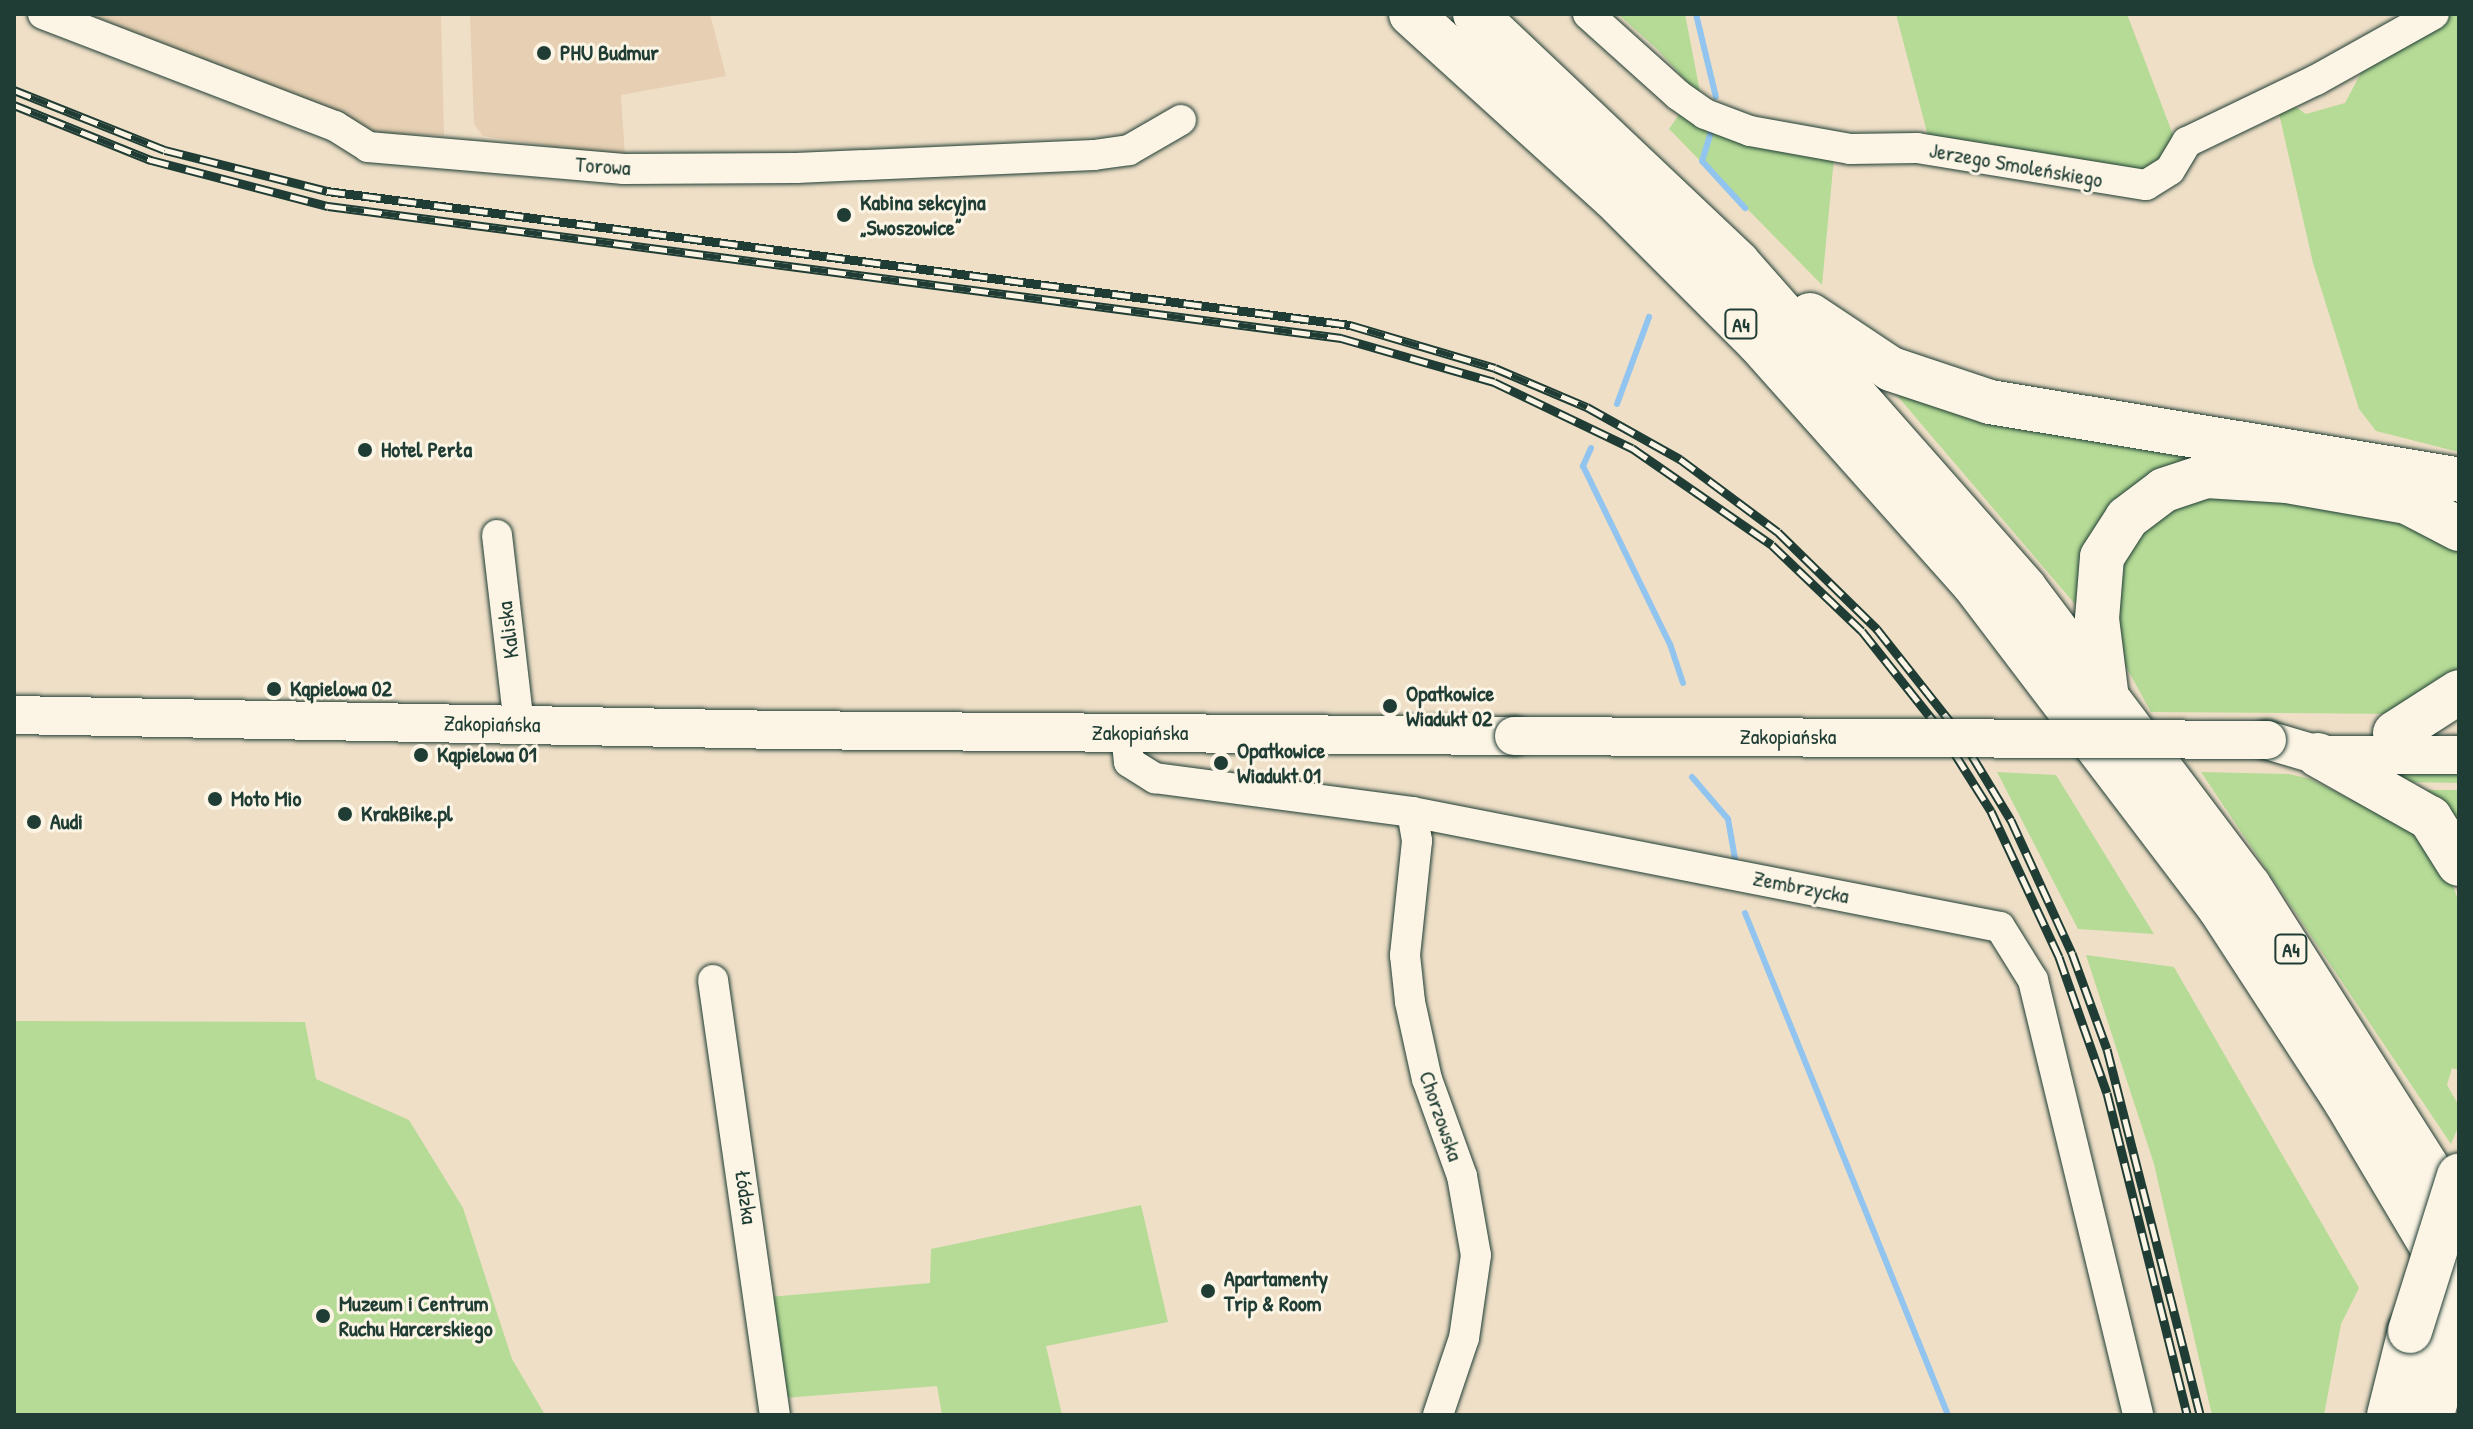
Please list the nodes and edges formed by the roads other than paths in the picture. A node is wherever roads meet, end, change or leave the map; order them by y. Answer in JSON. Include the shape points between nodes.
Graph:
{"nodes":[{"id":1,"x":43,"y":14,"type":"edge"},
{"id":2,"x":1411,"y":14,"type":"edge"},
{"id":3,"x":1475,"y":14,"type":"edge"},
{"id":4,"x":1588,"y":14,"type":"edge"},
{"id":5,"x":2434,"y":14,"type":"edge"},
{"id":6,"x":1181,"y":120,"type":"dead end"},
{"id":7,"x":1738,"y":263,"type":"junction"},
{"id":8,"x":2459,"y":480,"type":"edge"},
{"id":9,"x":2459,"y":529,"type":"edge"},
{"id":10,"x":497,"y":535,"type":"dead end"},
{"id":11,"x":2459,"y":692,"type":"edge"},
{"id":12,"x":2106,"y":693,"type":"junction"},
{"id":13,"x":14,"y":715,"type":"edge"},
{"id":14,"x":519,"y":725,"type":"junction"},
{"id":15,"x":2395,"y":733,"type":"junction"},
{"id":16,"x":2459,"y":733,"type":"edge"},
{"id":17,"x":1126,"y":734,"type":"junction"},
{"id":18,"x":2267,"y":740,"type":"junction"},
{"id":19,"x":2318,"y":755,"type":"junction"},
{"id":20,"x":2459,"y":755,"type":"edge"},
{"id":21,"x":1412,"y":812,"type":"junction"},
{"id":22,"x":2459,"y":864,"type":"edge"},
{"id":23,"x":713,"y":980,"type":"dead end"},
{"id":24,"x":2459,"y":1176,"type":"edge"},
{"id":25,"x":2459,"y":1217,"type":"edge"},
{"id":26,"x":2459,"y":1292,"type":"edge"},
{"id":27,"x":2459,"y":1317,"type":"edge"},
{"id":28,"x":2433,"y":1412,"type":"edge"},
{"id":29,"x":775,"y":1415,"type":"edge"},
{"id":30,"x":1438,"y":1415,"type":"edge"},
{"id":31,"x":2138,"y":1415,"type":"edge"},
{"id":32,"x":2389,"y":1415,"type":"edge"}],
"edges":[{"from":1,"to":6,"type":"street","name":"Torowa","via":[[335,126],[368,147],[624,169],[827,167],[1094,155],[1129,150]]},
{"from":2,"to":26,"type":"highway","number":"A4","via":[[1613,197],[1759,343],[1973,583],[2219,907],[2354,1113]]},
{"from":3,"to":7,"type":"highway","number":"A4"},
{"from":4,"to":5,"type":"street","name":"Jerzego Smoleńskiego","via":[[1678,95],[1705,114],[1750,131],[1850,149],[1917,148],[2146,185],[2170,170],[2187,142],[2316,80]]},
{"from":7,"to":8,"type":"highway","via":[[1859,350],[1934,387],[2045,413]]},
{"from":7,"to":12,"type":"highway","number":"A4","via":[[1979,534]]},
{"from":9,"to":12,"type":"highway","via":[[2407,502],[2287,481],[2206,476],[2164,490],[2127,518],[2102,557],[2097,619]]},
{"from":10,"to":14,"type":"street","name":"Kaliska"},
{"from":11,"to":15,"type":"highway"},
{"from":12,"to":25,"type":"highway","number":"A4","via":[[2289,946]]},
{"from":13,"to":14,"type":"main road","name":"Zakopiańska"},
{"from":14,"to":17,"type":"main road","name":"Zakopiańska"},
{"from":15,"to":16,"type":"main road","name":"Zakopiańska"},
{"from":15,"to":18,"type":"main road","name":"Zakopiańska","via":[[2308,732]]},
{"from":17,"to":18,"type":"main road","name":"Zakopiańska","bridge":true},
{"from":17,"to":21,"type":"street","name":"Zembrzycka","via":[[1129,762],[1155,778]]},
{"from":18,"to":19,"type":"main road","name":"Zakopiańska"},
{"from":19,"to":20,"type":"main road","name":"Zakopiańska"},
{"from":19,"to":22,"type":"highway","via":[[2430,818]]},
{"from":21,"to":30,"type":"street","name":"Chorzowska","via":[[1417,841],[1405,955],[1410,1002],[1427,1079],[1466,1190],[1476,1255],[1464,1338]]},
{"from":21,"to":31,"type":"street","name":"Zembrzycka","via":[[2000,927],[2033,980]]},
{"from":23,"to":29,"type":"street","name":"Łódzka"},
{"from":24,"to":32,"type":"highway","bridge":true},
{"from":27,"to":28,"type":"highway"}]}
